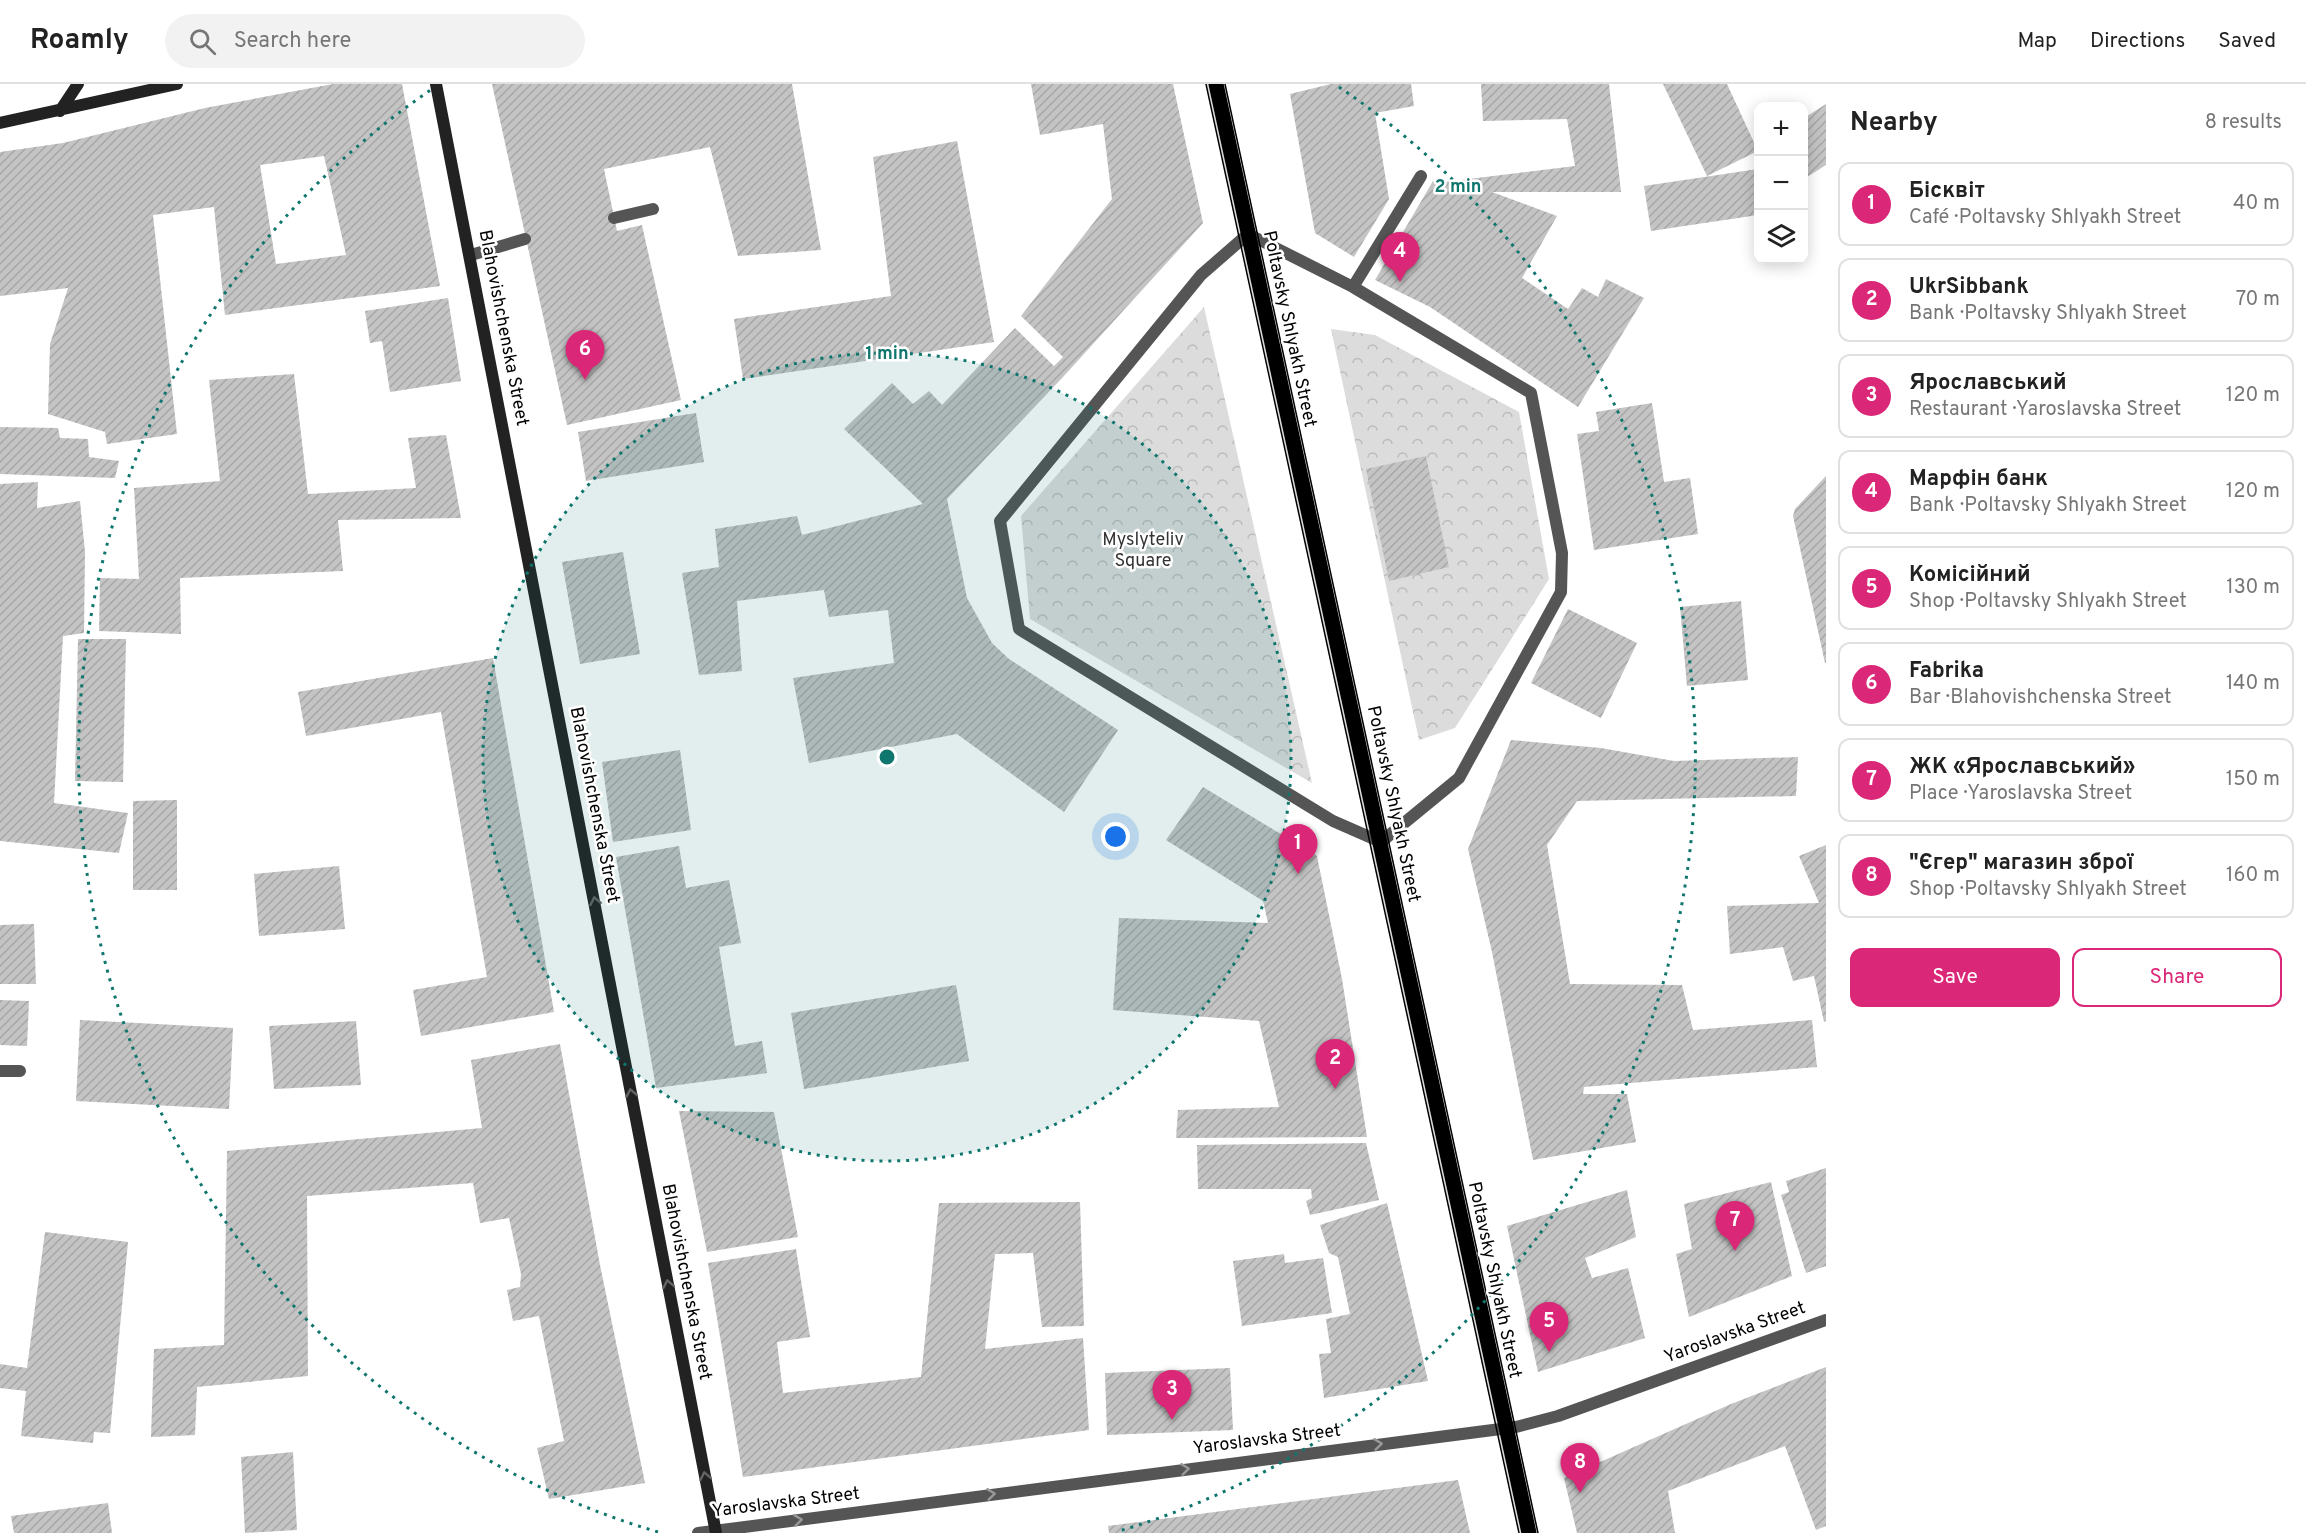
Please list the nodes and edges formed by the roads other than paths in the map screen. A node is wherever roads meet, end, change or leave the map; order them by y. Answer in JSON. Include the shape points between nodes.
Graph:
{"nodes":[{"id":1,"x":78,"y":84,"type":"edge"},
{"id":2,"x":177,"y":84,"type":"edge"},
{"id":3,"x":436,"y":84,"type":"edge"},
{"id":4,"x":1216,"y":84,"type":"edge"},
{"id":5,"x":60,"y":111,"type":"junction"},
{"id":6,"x":0,"y":123,"type":"edge"},
{"id":7,"x":1422,"y":176,"type":"dead end"},
{"id":8,"x":653,"y":209,"type":"dead end"},
{"id":9,"x":614,"y":218,"type":"dead end"},
{"id":10,"x":1248,"y":234,"type":"junction"},
{"id":11,"x":525,"y":238,"type":"dead end"},
{"id":12,"x":471,"y":255,"type":"junction"},
{"id":13,"x":1353,"y":287,"type":"junction"},
{"id":14,"x":1381,"y":842,"type":"junction"},
{"id":15,"x":0,"y":1071,"type":"edge"},
{"id":16,"x":20,"y":1071,"type":"dead end"},
{"id":17,"x":1826,"y":1320,"type":"edge"},
{"id":18,"x":1506,"y":1428,"type":"junction"},
{"id":19,"x":716,"y":1532,"type":"edge"},
{"id":20,"x":698,"y":1533,"type":"edge"},
{"id":21,"x":1529,"y":1533,"type":"edge"}],
"edges":[{"from":1,"to":5,"type":"street"},
{"from":2,"to":5,"type":"street"},
{"from":3,"to":12,"type":"street","name":"Blahovishchenska Street"},
{"from":4,"to":10,"type":"main road","name":"Poltavsky Shlyakh Street"},
{"from":5,"to":6,"type":"street"},
{"from":7,"to":13,"type":"street"},
{"from":8,"to":9,"type":"street"},
{"from":10,"to":13,"type":"street"},
{"from":10,"to":14,"type":"main road","name":"Poltavsky Shlyakh Street"},
{"from":10,"to":14,"type":"street","via":[[1201,275],[1000,521],[1019,629],[1333,820]]},
{"from":11,"to":12,"type":"street"},
{"from":19,"to":12,"type":"street","name":"Blahovishchenska Street","one_way":true},
{"from":13,"to":14,"type":"street","via":[[1531,393],[1562,553],[1561,592],[1459,778]]},
{"from":14,"to":18,"type":"main road","name":"Poltavsky Shlyakh Street"},
{"from":15,"to":16,"type":"street"},
{"from":17,"to":18,"type":"street","name":"Yaroslavska Street","via":[[1558,1416]]},
{"from":19,"to":18,"type":"street","name":"Yaroslavska Street","one_way":true},
{"from":18,"to":21,"type":"main road","name":"Poltavsky Shlyakh Street"},
{"from":19,"to":20,"type":"street","name":"Yaroslavska Street"}]}
